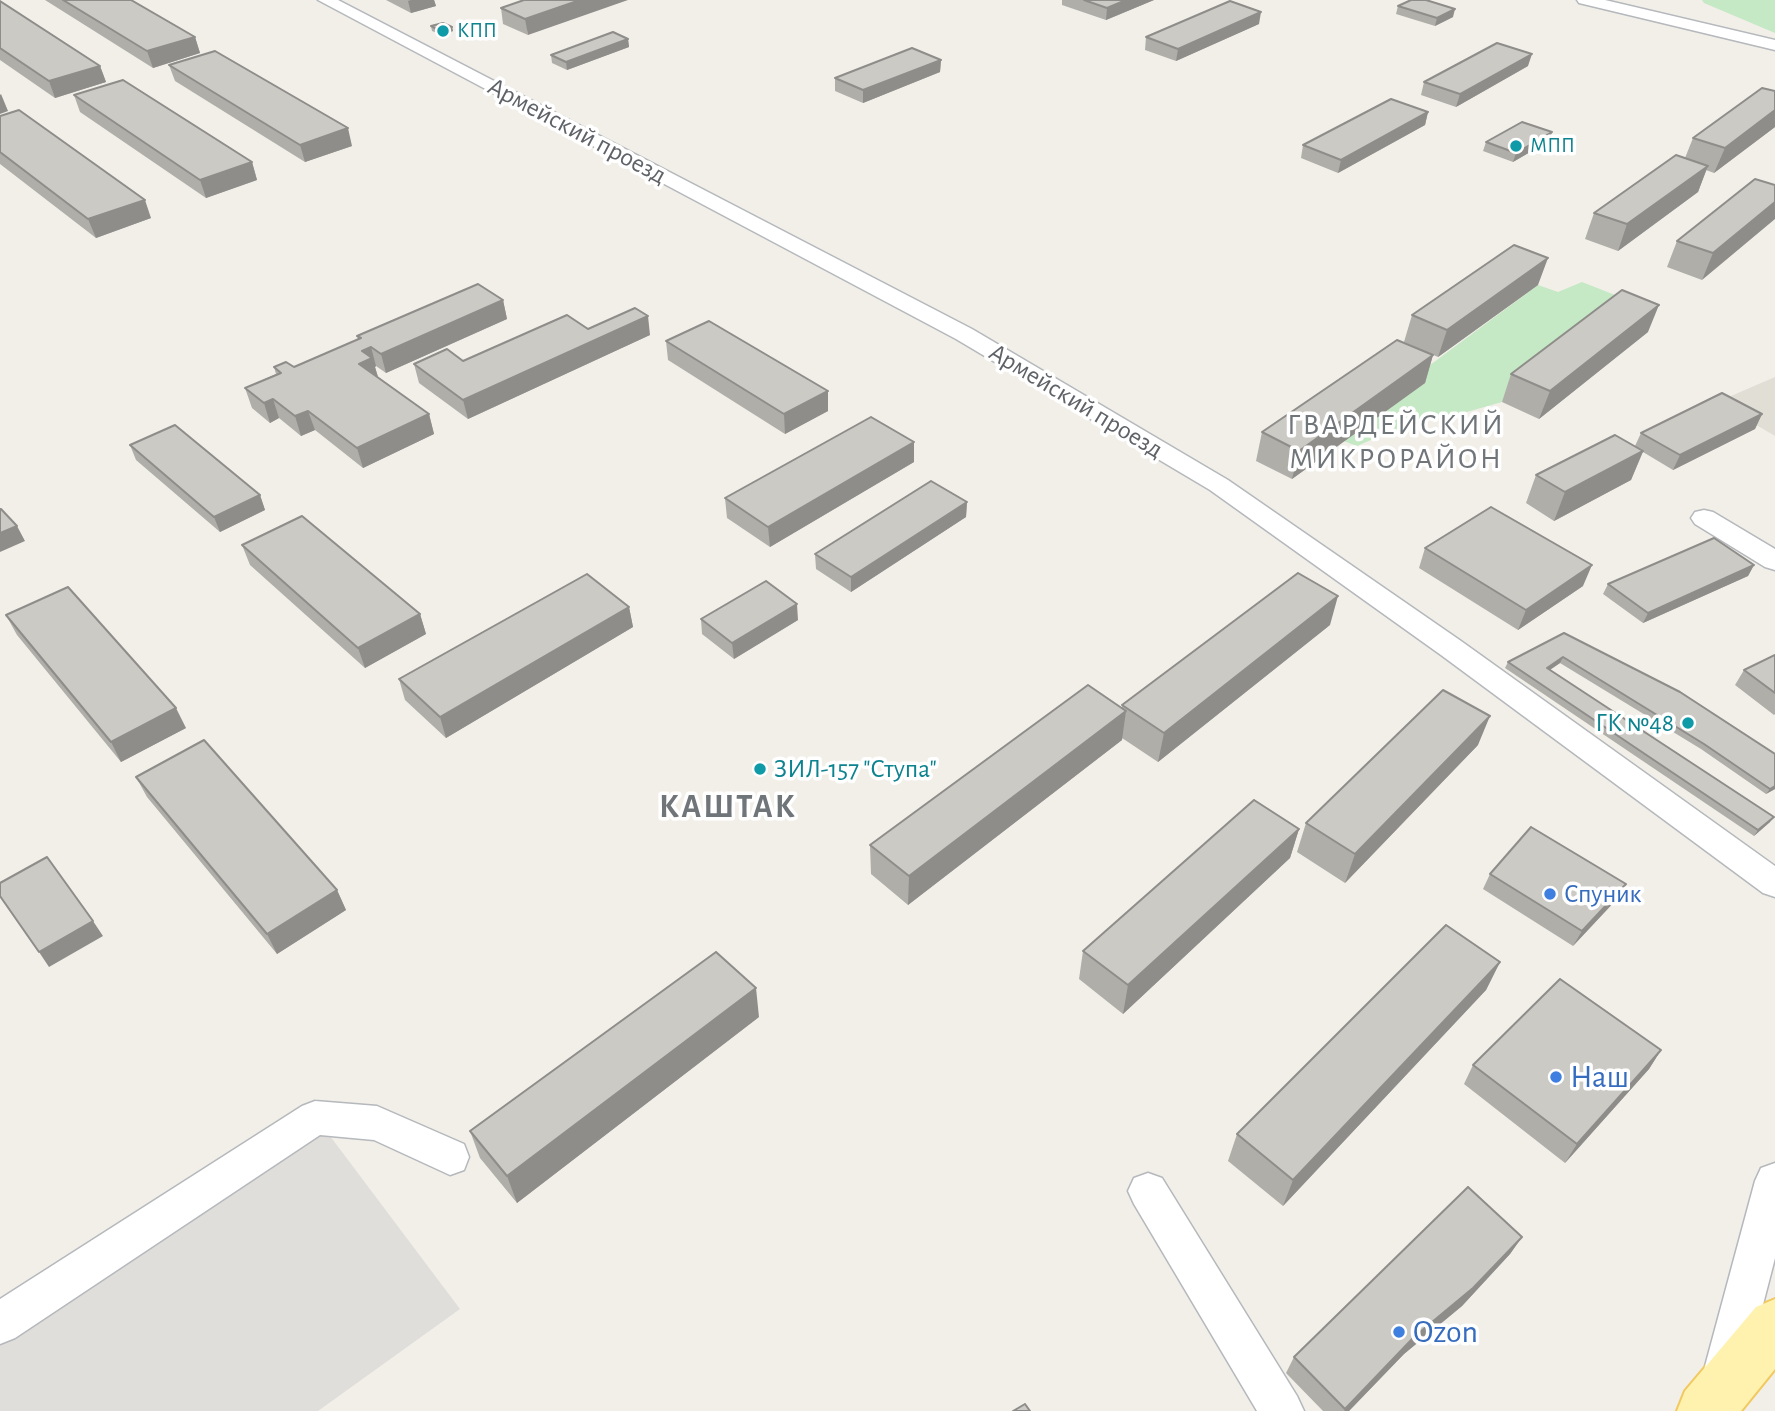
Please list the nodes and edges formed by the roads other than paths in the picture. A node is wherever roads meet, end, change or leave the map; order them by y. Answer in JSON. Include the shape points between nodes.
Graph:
{"nodes":[{"id":1,"x":326,"y":0,"type":"edge"},
{"id":2,"x":1585,"y":0,"type":"edge"},
{"id":3,"x":1775,"y":45,"type":"edge"},
{"id":4,"x":1704,"y":518,"type":"dead end"},
{"id":5,"x":1775,"y":561,"type":"edge"},
{"id":6,"x":1775,"y":884,"type":"edge"},
{"id":7,"x":450,"y":1157,"type":"dead end"},
{"id":8,"x":1775,"y":1181,"type":"edge"},
{"id":9,"x":1148,"y":1191,"type":"dead end"},
{"id":10,"x":0,"y":1323,"type":"edge"},
{"id":11,"x":1775,"y":1326,"type":"edge"},
{"id":12,"x":1712,"y":1401,"type":"edge"},
{"id":13,"x":1282,"y":1411,"type":"edge"}],
"edges":[{"from":1,"to":6,"type":"street","name":"Армейский проезд","via":[[964,334],[1219,485]]},
{"from":2,"to":3,"type":"street"},
{"from":4,"to":5,"type":"street"},
{"from":7,"to":10,"type":"street","via":[[377,1123],[315,1118]]},
{"from":8,"to":12,"type":"street"},
{"from":9,"to":13,"type":"street"},
{"from":11,"to":12,"type":"main road"}]}
